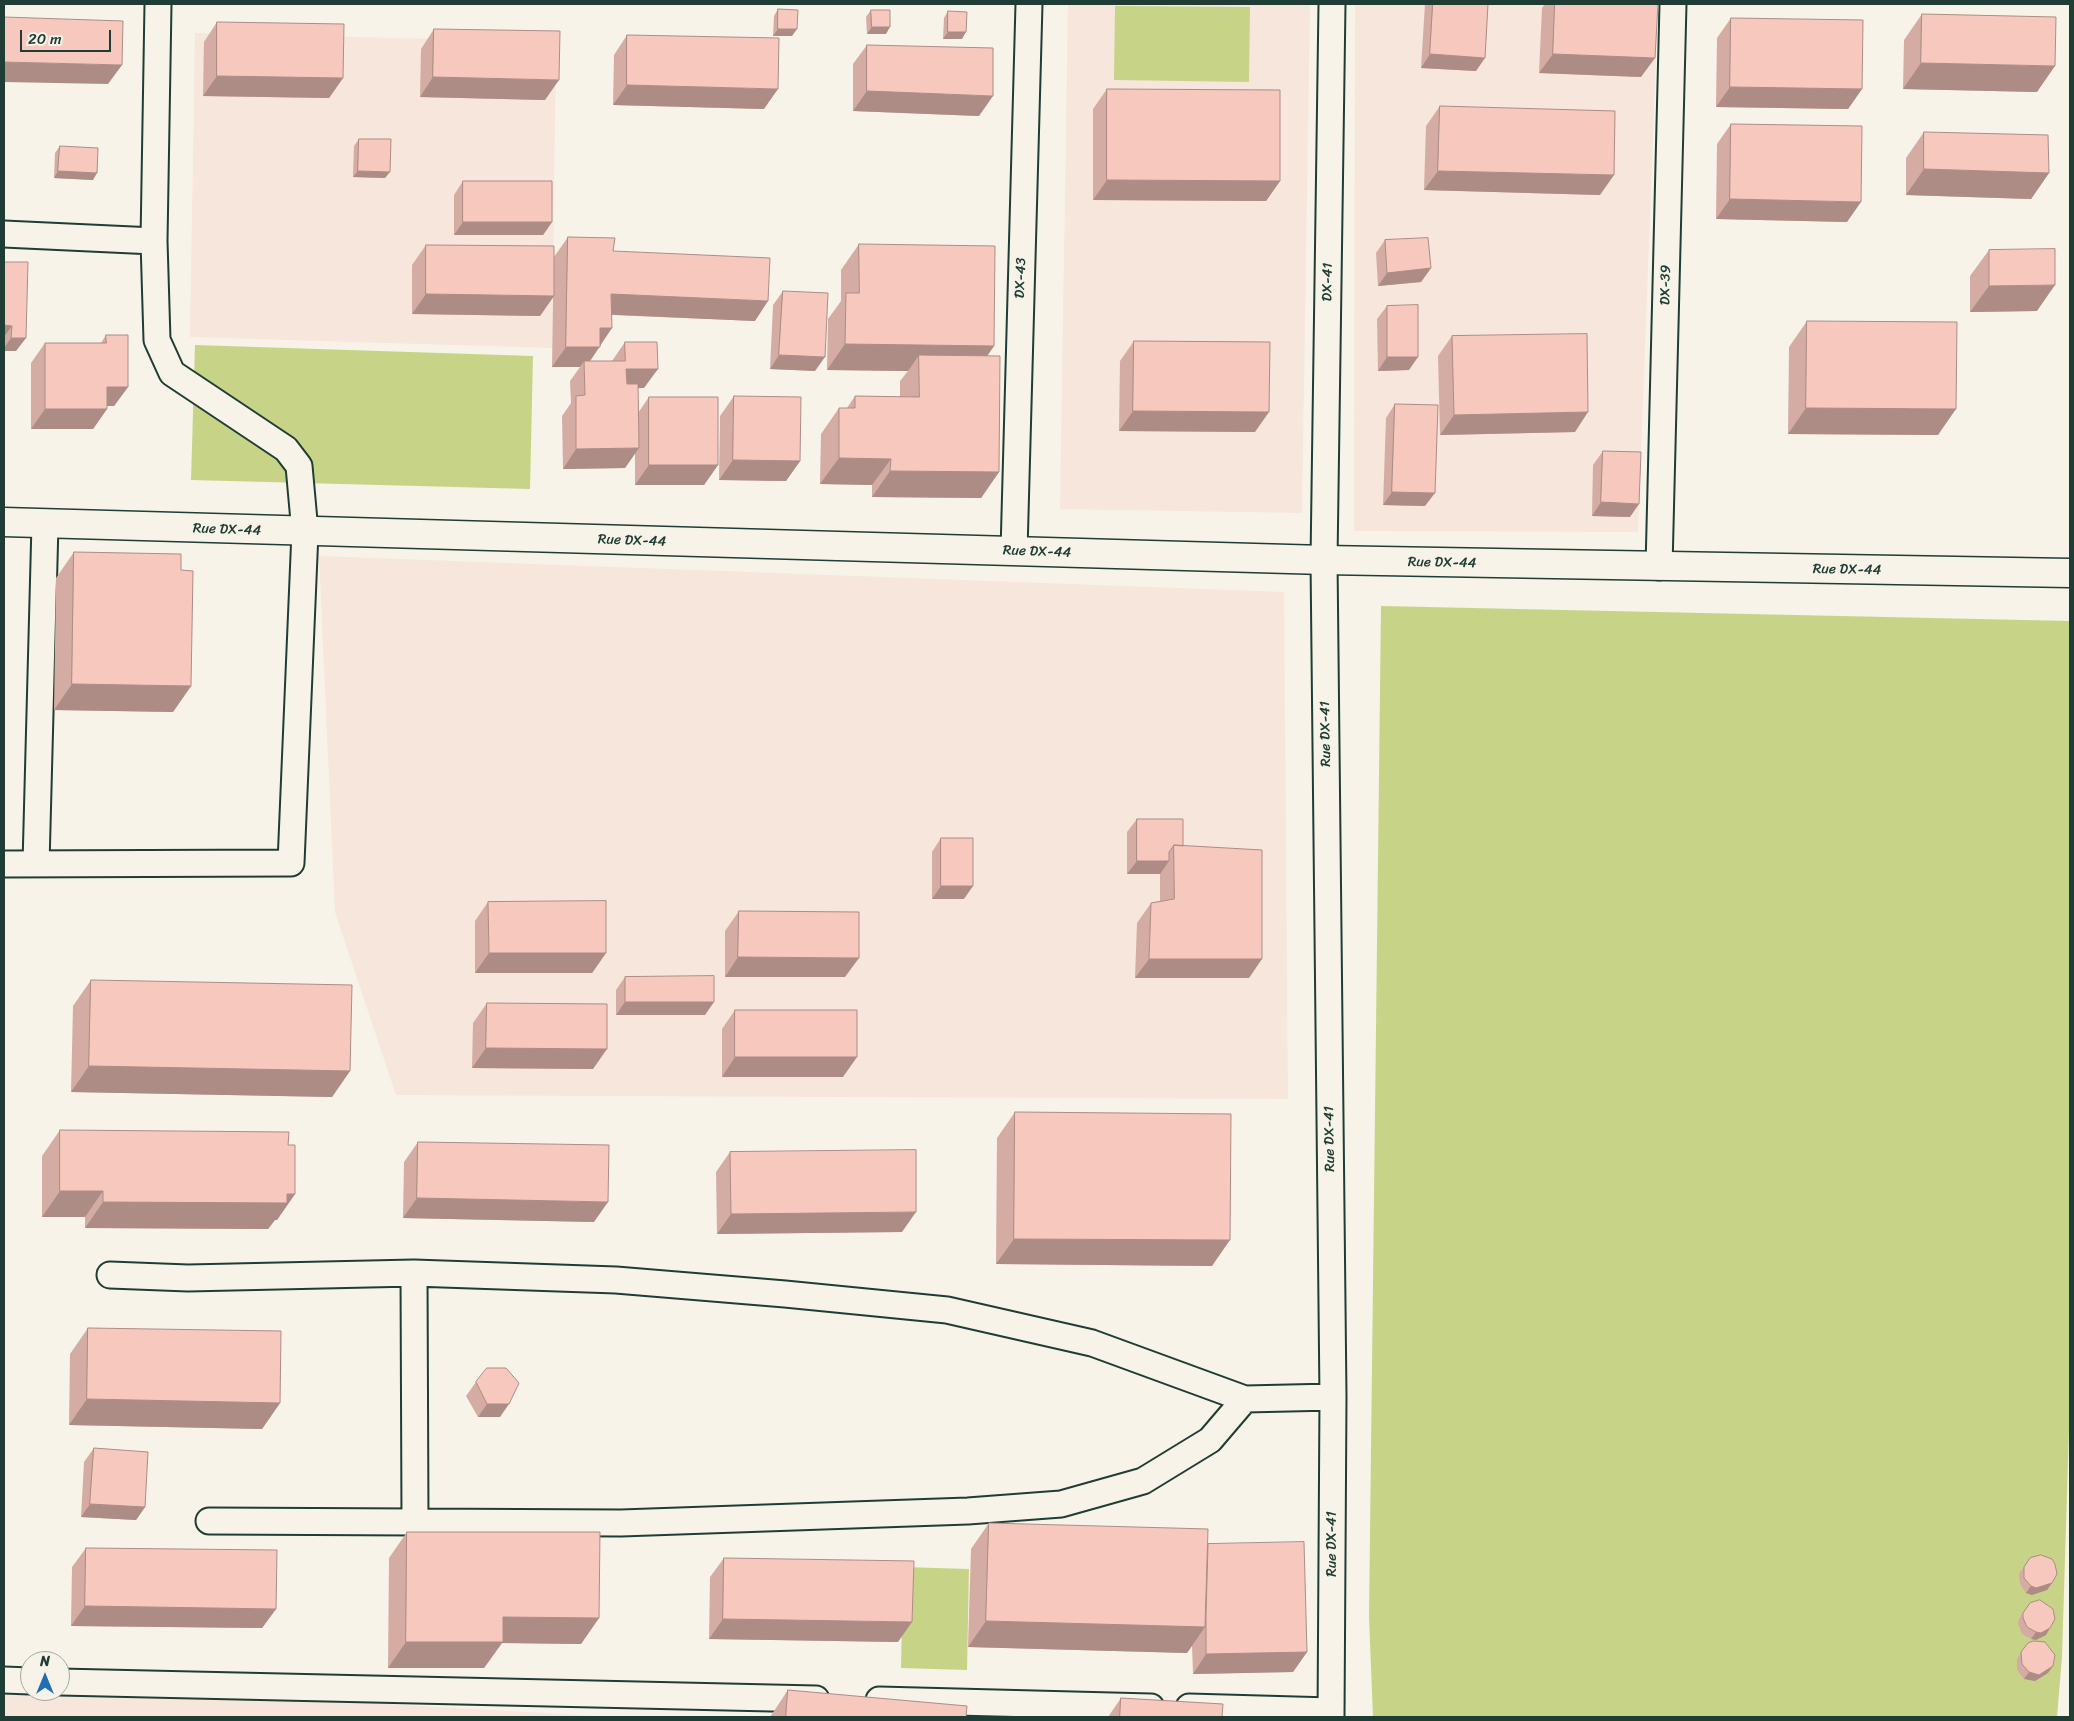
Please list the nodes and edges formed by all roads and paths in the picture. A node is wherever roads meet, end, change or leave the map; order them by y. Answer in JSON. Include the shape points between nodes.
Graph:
{"nodes":[{"id":1,"x":158,"y":4,"type":"edge"},
{"id":2,"x":1029,"y":4,"type":"edge"},
{"id":3,"x":1332,"y":4,"type":"edge"},
{"id":4,"x":1673,"y":4,"type":"edge"},
{"id":5,"x":4,"y":234,"type":"edge"},
{"id":6,"x":154,"y":242,"type":"junction"},
{"id":7,"x":4,"y":522,"type":"edge"},
{"id":8,"x":46,"y":524,"type":"junction"},
{"id":9,"x":305,"y":532,"type":"junction"},
{"id":10,"x":1014,"y":551,"type":"junction"},
{"id":11,"x":1324,"y":560,"type":"junction"},
{"id":12,"x":1659,"y":567,"type":"junction"},
{"id":13,"x":2070,"y":573,"type":"edge"},
{"id":14,"x":4,"y":864,"type":"edge"},
{"id":15,"x":36,"y":864,"type":"junction"},
{"id":16,"x":414,"y":1273,"type":"junction"},
{"id":17,"x":110,"y":1275,"type":"dead end"},
{"id":18,"x":1334,"y":1397,"type":"junction"},
{"id":19,"x":1245,"y":1399,"type":"junction"},
{"id":20,"x":209,"y":1521,"type":"dead end"},
{"id":21,"x":415,"y":1522,"type":"junction"},
{"id":22,"x":4,"y":1680,"type":"edge"},
{"id":23,"x":20,"y":1681,"type":"edge"},
{"id":24,"x":70,"y":1682,"type":"edge"},
{"id":25,"x":978,"y":1710,"type":"edge"},
{"id":26,"x":1331,"y":1714,"type":"edge"}],
"edges":[{"from":1,"to":6,"type":"street"},
{"from":2,"to":10,"type":"street","name":"DX-43"},
{"from":3,"to":11,"type":"street","name":"DX-41"},
{"from":4,"to":12,"type":"street","name":"DX-39"},
{"from":5,"to":6,"type":"street"},
{"from":6,"to":9,"type":"street","via":[[157,340],[172,373],[286,449],[299,466]]},
{"from":7,"to":8,"type":"street","name":"Rue DX-44"},
{"from":8,"to":9,"type":"street","name":"Rue DX-44"},
{"from":8,"to":15,"type":"street"},
{"from":9,"to":10,"type":"street","name":"Rue DX-44"},
{"from":9,"to":15,"type":"street","via":[[291,863]]},
{"from":10,"to":11,"type":"street","name":"Rue DX-44"},
{"from":11,"to":12,"type":"street","name":"Rue DX-44"},
{"from":11,"to":18,"type":"street","name":"Rue DX-41"},
{"from":12,"to":13,"type":"street","name":"Rue DX-44"},
{"from":14,"to":15,"type":"street"},
{"from":16,"to":17,"type":"street","via":[[188,1278]]},
{"from":16,"to":19,"type":"street","via":[[616,1280],[946,1310],[1092,1343]]},
{"from":16,"to":21,"type":"street"},
{"from":18,"to":19,"type":"street"},
{"from":18,"to":26,"type":"street","name":"Rue DX-41"},
{"from":19,"to":21,"type":"street","via":[[1210,1440],[1143,1481],[1061,1504],[968,1511],[631,1523]]},
{"from":20,"to":21,"type":"street"},
{"from":22,"to":23,"type":"street"},
{"from":24,"to":25,"type":"street","via":[[849,1700]]},
{"from":25,"to":26,"type":"street"}]}
